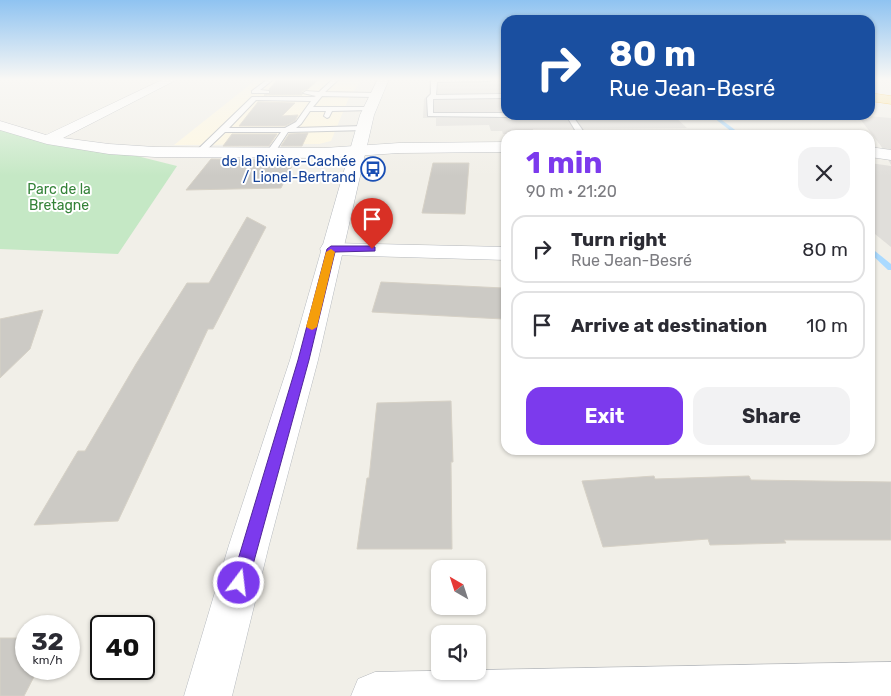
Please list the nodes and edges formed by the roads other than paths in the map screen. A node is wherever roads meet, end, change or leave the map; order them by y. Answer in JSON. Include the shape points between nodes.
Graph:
{"nodes":[{"id":1,"x":105,"y":111,"type":"edge"},
{"id":2,"x":241,"y":111,"type":"edge"},
{"id":3,"x":306,"y":111,"type":"edge"},
{"id":4,"x":329,"y":111,"type":"edge"},
{"id":5,"x":368,"y":111,"type":"edge"},
{"id":6,"x":430,"y":111,"type":"edge"},
{"id":7,"x":501,"y":114,"type":"edge"},
{"id":8,"x":0,"y":124,"type":"edge"},
{"id":9,"x":321,"y":128,"type":"junction"},
{"id":10,"x":223,"y":130,"type":"junction"},
{"id":11,"x":286,"y":130,"type":"junction"},
{"id":12,"x":361,"y":139,"type":"junction"},
{"id":13,"x":47,"y":140,"type":"junction"},
{"id":14,"x":501,"y":147,"type":"edge"},
{"id":15,"x":198,"y":153,"type":"junction"},
{"id":16,"x":270,"y":153,"type":"junction"},
{"id":17,"x":875,"y":153,"type":"edge"},
{"id":18,"x":891,"y":155,"type":"edge"},
{"id":19,"x":331,"y":249,"type":"junction"},
{"id":20,"x":501,"y":254,"type":"edge"},
{"id":21,"x":891,"y":686,"type":"edge"},
{"id":22,"x":208,"y":696,"type":"edge"},
{"id":23,"x":375,"y":696,"type":"edge"}],
"edges":[{"from":1,"to":13,"type":"street"},
{"from":2,"to":10,"type":"lane"},
{"from":3,"to":11,"type":"lane","via":[[298,123]]},
{"from":4,"to":9,"type":"lane"},
{"from":5,"to":12,"type":"street"},
{"from":6,"to":7,"type":"lane","via":[[430,115]]},
{"from":8,"to":13,"type":"street"},
{"from":9,"to":11,"type":"lane"},
{"from":9,"to":12,"type":"lane"},
{"from":10,"to":11,"type":"lane"},
{"from":10,"to":15,"type":"lane"},
{"from":11,"to":16,"type":"lane"},
{"from":12,"to":14,"type":"street","via":[[398,148]]},
{"from":12,"to":16,"type":"street","via":[[324,153]]},
{"from":12,"to":19,"type":"street"},
{"from":13,"to":15,"type":"street","via":[[109,149]]},
{"from":15,"to":16,"type":"street"},
{"from":17,"to":18,"type":"street"},
{"from":19,"to":20,"type":"street"},
{"from":19,"to":22,"type":"street","via":[[304,360]]},
{"from":21,"to":23,"type":"street"}]}
